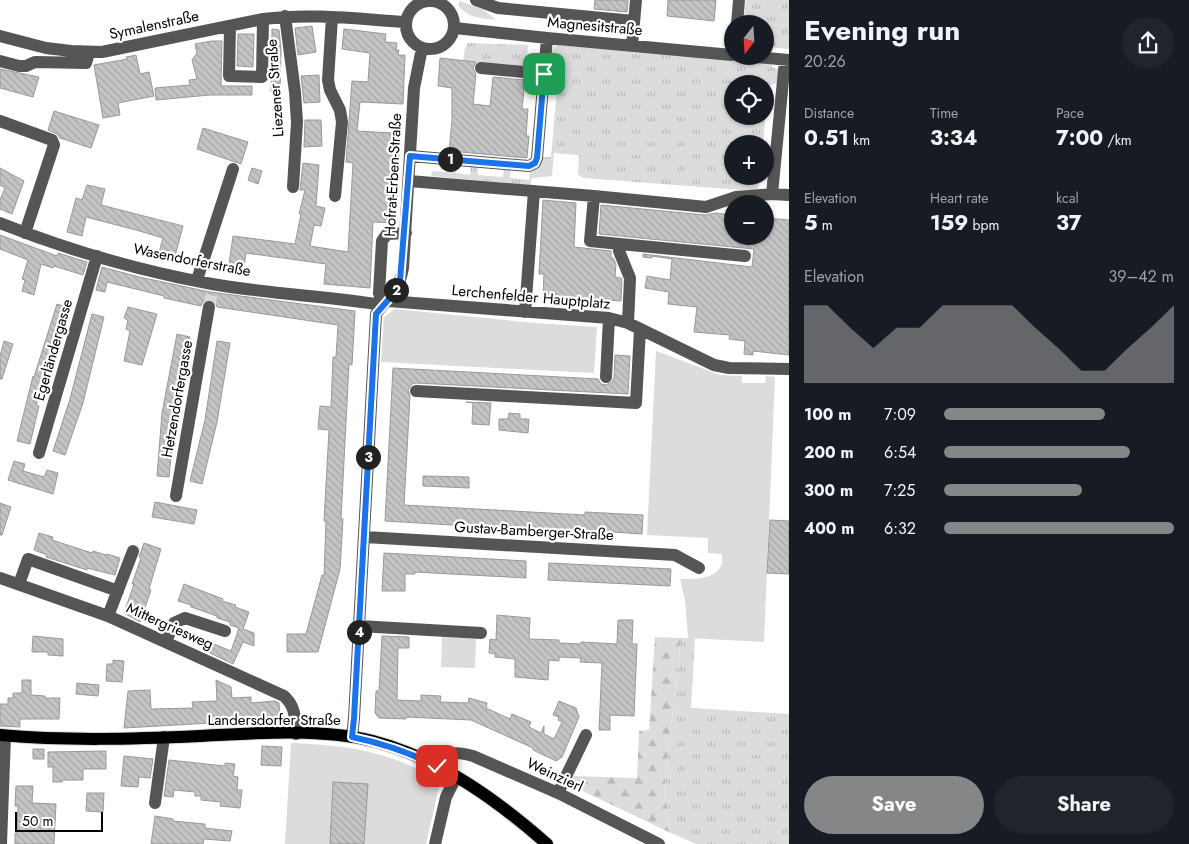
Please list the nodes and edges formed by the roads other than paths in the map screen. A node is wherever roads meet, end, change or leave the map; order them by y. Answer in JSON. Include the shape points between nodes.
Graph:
{"nodes":[{"id":1,"x":476,"y":0,"type":"edge"},
{"id":2,"x":636,"y":0,"type":"edge"},
{"id":3,"x":739,"y":0,"type":"edge"},
{"id":4,"x":425,"y":1,"type":"edge"},
{"id":5,"x":449,"y":3,"type":"edge"},
{"id":6,"x":738,"y":15,"type":"edge"},
{"id":7,"x":285,"y":16,"type":"junction"},
{"id":8,"x":332,"y":17,"type":"junction"},
{"id":9,"x":263,"y":19,"type":"junction"},
{"id":10,"x":634,"y":21,"type":"junction"},
{"id":11,"x":406,"y":22,"type":"junction"},
{"id":12,"x":230,"y":26,"type":"junction"},
{"id":13,"x":455,"y":28,"type":"junction"},
{"id":14,"x":0,"y":36,"type":"edge"},
{"id":15,"x":547,"y":38,"type":"junction"},
{"id":16,"x":632,"y":46,"type":"junction"},
{"id":17,"x":422,"y":48,"type":"junction"},
{"id":18,"x":89,"y":53,"type":"junction"},
{"id":19,"x":724,"y":54,"type":"edge"},
{"id":20,"x":774,"y":59,"type":"edge"},
{"id":21,"x":787,"y":60,"type":"edge"},
{"id":22,"x":0,"y":61,"type":"edge"},
{"id":23,"x":481,"y":68,"type":"dead end"},
{"id":24,"x":544,"y":74,"type":"junction"},
{"id":25,"x":0,"y":121,"type":"edge"},
{"id":26,"x":410,"y":156,"type":"junction"},
{"id":27,"x":233,"y":168,"type":"dead end"},
{"id":28,"x":409,"y":181,"type":"junction"},
{"id":29,"x":293,"y":187,"type":"dead end"},
{"id":30,"x":534,"y":190,"type":"junction"},
{"id":31,"x":772,"y":194,"type":"junction"},
{"id":32,"x":335,"y":196,"type":"dead end"},
{"id":33,"x":594,"y":196,"type":"junction"},
{"id":34,"x":789,"y":196,"type":"edge"},
{"id":35,"x":0,"y":223,"type":"edge"},
{"id":36,"x":26,"y":233,"type":"junction"},
{"id":37,"x":406,"y":233,"type":"junction"},
{"id":38,"x":620,"y":244,"type":"junction"},
{"id":39,"x":97,"y":256,"type":"junction"},
{"id":40,"x":745,"y":256,"type":"dead end"},
{"id":41,"x":197,"y":280,"type":"junction"},
{"id":42,"x":385,"y":303,"type":"junction"},
{"id":43,"x":209,"y":307,"type":"tunnel mouth"},
{"id":44,"x":525,"y":312,"type":"junction"},
{"id":45,"x":609,"y":318,"type":"junction"},
{"id":46,"x":628,"y":323,"type":"junction"},
{"id":47,"x":640,"y":329,"type":"junction"},
{"id":48,"x":789,"y":369,"type":"edge"},
{"id":49,"x":606,"y":376,"type":"dead end"},
{"id":50,"x":416,"y":391,"type":"dead end"},
{"id":51,"x":39,"y":453,"type":"dead end"},
{"id":52,"x":176,"y":496,"type":"dead end"},
{"id":53,"x":365,"y":537,"type":"junction"},
{"id":54,"x":133,"y":552,"type":"dead end"},
{"id":55,"x":699,"y":568,"type":"dead end"},
{"id":56,"x":0,"y":578,"type":"edge"},
{"id":57,"x":19,"y":584,"type":"junction"},
{"id":58,"x":118,"y":592,"type":"junction"},
{"id":59,"x":108,"y":616,"type":"junction"},
{"id":60,"x":359,"y":626,"type":"junction"},
{"id":61,"x":225,"y":631,"type":"dead end"},
{"id":62,"x":481,"y":633,"type":"dead end"},
{"id":63,"x":166,"y":642,"type":"junction"},
{"id":64,"x":296,"y":734,"type":"junction"},
{"id":65,"x":586,"y":734,"type":"dead end"},
{"id":66,"x":3,"y":735,"type":"edge"},
{"id":67,"x":164,"y":737,"type":"junction"},
{"id":68,"x":352,"y":737,"type":"junction"},
{"id":69,"x":437,"y":766,"type":"junction"},
{"id":70,"x":456,"y":777,"type":"junction"},
{"id":71,"x":558,"y":793,"type":"junction"},
{"id":72,"x":155,"y":803,"type":"dead end"},
{"id":73,"x":1,"y":844,"type":"edge"},
{"id":74,"x":435,"y":844,"type":"edge"},
{"id":75,"x":547,"y":844,"type":"edge"},
{"id":76,"x":659,"y":844,"type":"edge"}],
"edges":[{"from":1,"to":10,"type":"street","via":[[498,8]]},
{"from":2,"to":10,"type":"street"},
{"from":3,"to":6,"type":"street"},
{"from":4,"to":5,"type":"street"},
{"from":4,"to":11,"type":"street","via":[[416,5]]},
{"from":5,"to":13,"type":"street"},
{"from":7,"to":8,"type":"street","name":"Symalenstraße"},
{"from":7,"to":9,"type":"street","name":"Symalenstraße"},
{"from":7,"to":29,"type":"street","name":"Liezener Straße","via":[[295,92]]},
{"from":8,"to":11,"type":"street","name":"Symalenstraße"},
{"from":8,"to":32,"type":"street","via":[[328,80],[342,122]]},
{"from":9,"to":12,"type":"street","name":"Symalenstraße"},
{"from":9,"to":12,"type":"street","via":[[262,77],[229,76]]},
{"from":10,"to":16,"type":"street"},
{"from":11,"to":17,"type":"street","via":[[407,33]]},
{"from":12,"to":18,"type":"street","name":"Symalenstraße"},
{"from":13,"to":15,"type":"street","name":"Magnesitstraße"},
{"from":13,"to":17,"type":"street","via":[[443,46]]},
{"from":14,"to":18,"type":"street","name":"Symalenstraße","via":[[46,48]]},
{"from":15,"to":16,"type":"street","name":"Magnesitstraße"},
{"from":15,"to":24,"type":"street"},
{"from":16,"to":19,"type":"street","name":"Magnesitstraße"},
{"from":17,"to":26,"type":"street","name":"Hofrat-Erben-Straße","via":[[414,88]]},
{"from":18,"to":22,"type":"street","via":[[86,63],[35,62],[18,66]]},
{"from":20,"to":21,"type":"street"},
{"from":21,"to":31,"type":"street"},
{"from":23,"to":24,"type":"street"},
{"from":24,"to":26,"type":"street","via":[[535,163],[529,166]]},
{"from":25,"to":36,"type":"street","via":[[52,140],[54,145]]},
{"from":26,"to":28,"type":"street","name":"Hofrat-Erben-Straße"},
{"from":27,"to":41,"type":"street"},
{"from":28,"to":30,"type":"street"},
{"from":28,"to":37,"type":"street","name":"Hofrat-Erben-Straße"},
{"from":30,"to":33,"type":"street"},
{"from":30,"to":44,"type":"street"},
{"from":31,"to":33,"type":"street","via":[[736,197],[706,207]]},
{"from":31,"to":34,"type":"street"},
{"from":33,"to":38,"type":"street","via":[[590,241]]},
{"from":35,"to":36,"type":"street","name":"Wasendorferstraße"},
{"from":36,"to":39,"type":"street","name":"Wasendorferstraße"},
{"from":37,"to":42,"type":"street","name":"Hofrat-Erben-Straße","via":[[400,281]]},
{"from":37,"to":42,"type":"street","via":[[387,234],[382,241],[379,293]]},
{"from":38,"to":40,"type":"street"},
{"from":38,"to":46,"type":"street","via":[[619,250],[630,278]]},
{"from":39,"to":41,"type":"street","name":"Wasendorferstraße"},
{"from":39,"to":51,"type":"street","name":"Egerländergasse"},
{"from":41,"to":42,"type":"street","name":"Wasendorferstraße","via":[[213,288]]},
{"from":42,"to":44,"type":"street","name":"Lerchenfelder Hauptplatz"},
{"from":42,"to":53,"type":"street","via":[[376,314]]},
{"from":43,"to":52,"type":"street","name":"Hetzendorfergasse"},
{"from":44,"to":45,"type":"street","name":"Lerchenfelder Hauptplatz"},
{"from":45,"to":46,"type":"street","name":"Lerchenfelder Hauptplatz"},
{"from":45,"to":49,"type":"street"},
{"from":46,"to":47,"type":"street","name":"Lerchenfelder Hauptplatz"},
{"from":47,"to":48,"type":"street","name":"Lerchenfelder Hauptplatz","via":[[714,365]]},
{"from":47,"to":50,"type":"street","via":[[636,403]]},
{"from":53,"to":55,"type":"street","name":"Gustav-Bamberger-Straße","via":[[675,555]]},
{"from":53,"to":60,"type":"street"},
{"from":54,"to":58,"type":"street"},
{"from":56,"to":57,"type":"street","name":"Mittergriesweg"},
{"from":57,"to":58,"type":"street","via":[[28,559]]},
{"from":57,"to":59,"type":"street","name":"Mittergriesweg"},
{"from":58,"to":59,"type":"street"},
{"from":59,"to":63,"type":"street","name":"Mittergriesweg"},
{"from":60,"to":62,"type":"street","via":[[432,634]]},
{"from":60,"to":68,"type":"street"},
{"from":61,"to":63,"type":"street","via":[[185,618],[174,623]]},
{"from":63,"to":64,"type":"street","name":"Mittergriesweg","via":[[284,696],[294,711]]},
{"from":64,"to":67,"type":"main road","name":"Landersdorfer Straße"},
{"from":64,"to":68,"type":"main road","name":"Landersdorfer Straße"},
{"from":65,"to":71,"type":"street"},
{"from":66,"to":67,"type":"main road","name":"Landersdorfer Straße","via":[[34,738]]},
{"from":66,"to":73,"type":"street"},
{"from":67,"to":72,"type":"street"},
{"from":68,"to":69,"type":"main road","name":"Landersdorfer Straße","via":[[402,750]]},
{"from":69,"to":70,"type":"main road","name":"Landersdorfer Straße"},
{"from":69,"to":71,"type":"street","name":"Weinzierl","via":[[450,754],[459,752]]},
{"from":70,"to":74,"type":"street","via":[[446,796]]},
{"from":70,"to":75,"type":"main road","name":"Landersdorfer Straße"},
{"from":71,"to":76,"type":"street","name":"Weinzierl"}]}
